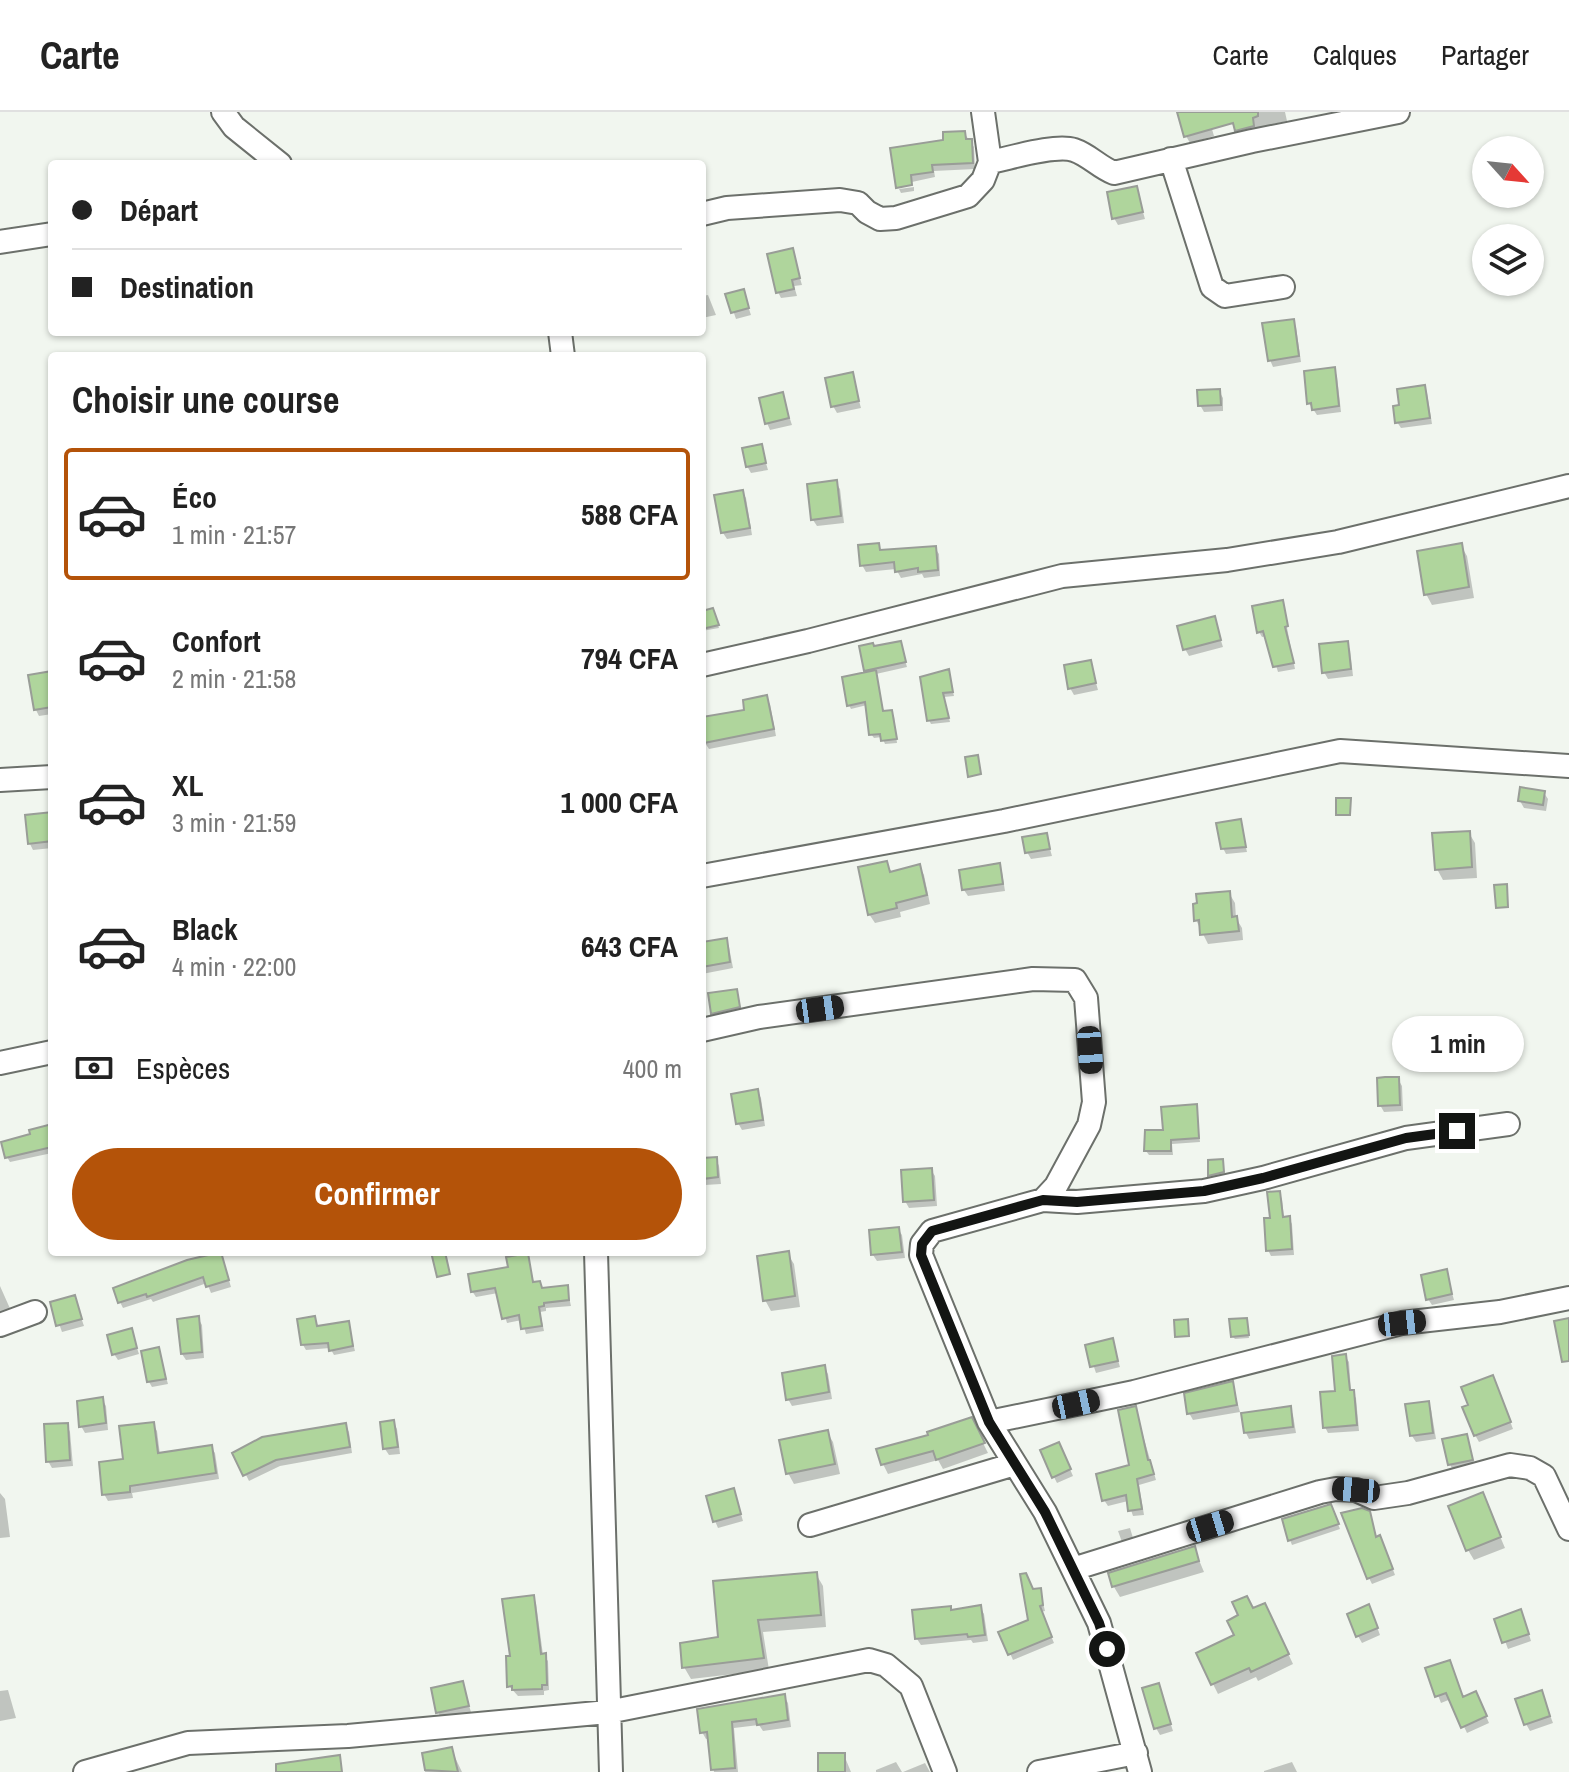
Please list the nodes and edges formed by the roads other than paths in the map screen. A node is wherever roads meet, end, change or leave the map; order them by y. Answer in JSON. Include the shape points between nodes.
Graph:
{"nodes":[{"id":1,"x":223,"y":112,"type":"edge"},
{"id":2,"x":983,"y":112,"type":"edge"},
{"id":3,"x":1398,"y":112,"type":"edge"},
{"id":4,"x":1171,"y":159,"type":"junction"},
{"id":5,"x":275,"y":160,"type":"edge"},
{"id":6,"x":990,"y":162,"type":"junction"},
{"id":7,"x":706,"y":213,"type":"edge"},
{"id":8,"x":48,"y":235,"type":"edge"},
{"id":9,"x":0,"y":242,"type":"edge"},
{"id":10,"x":1283,"y":287,"type":"dead end"},
{"id":11,"x":1569,"y":486,"type":"edge"},
{"id":12,"x":706,"y":664,"type":"edge"},
{"id":13,"x":1569,"y":766,"type":"edge"},
{"id":14,"x":48,"y":777,"type":"edge"},
{"id":15,"x":0,"y":780,"type":"edge"},
{"id":16,"x":706,"y":875,"type":"edge"},
{"id":17,"x":706,"y":1029,"type":"edge"},
{"id":18,"x":48,"y":1053,"type":"edge"},
{"id":19,"x":0,"y":1063,"type":"edge"},
{"id":20,"x":1508,"y":1124,"type":"dead end"},
{"id":21,"x":1043,"y":1200,"type":"junction"},
{"id":22,"x":596,"y":1256,"type":"edge"},
{"id":23,"x":1569,"y":1298,"type":"edge"},
{"id":24,"x":35,"y":1312,"type":"dead end"},
{"id":25,"x":0,"y":1325,"type":"edge"},
{"id":26,"x":989,"y":1422,"type":"junction"},
{"id":27,"x":1015,"y":1464,"type":"junction"},
{"id":28,"x":810,"y":1525,"type":"dead end"},
{"id":29,"x":1569,"y":1529,"type":"edge"},
{"id":30,"x":1073,"y":1569,"type":"junction"},
{"id":31,"x":608,"y":1712,"type":"junction"},
{"id":32,"x":1138,"y":1763,"type":"edge"},
{"id":33,"x":85,"y":1772,"type":"edge"},
{"id":34,"x":611,"y":1772,"type":"edge"},
{"id":35,"x":945,"y":1772,"type":"edge"},
{"id":36,"x":1039,"y":1772,"type":"edge"}],
"edges":[{"from":1,"to":5,"type":"street"},
{"from":2,"to":6,"type":"street"},
{"from":3,"to":4,"type":"street"},
{"from":4,"to":6,"type":"street","via":[[1114,173],[1073,150]]},
{"from":4,"to":10,"type":"street","via":[[1212,287],[1225,296]]},
{"from":6,"to":7,"type":"street","via":[[968,196],[896,218],[880,219],[858,203],[840,200]]},
{"from":8,"to":9,"type":"street"},
{"from":11,"to":12,"type":"street","via":[[1338,542],[1227,560],[1062,576]]},
{"from":13,"to":16,"type":"street","via":[[1340,751],[1004,821]]},
{"from":14,"to":15,"type":"street"},
{"from":17,"to":21,"type":"street","via":[[1033,979],[1075,980],[1086,998],[1094,1102],[1089,1125]]},
{"from":18,"to":19,"type":"street"},
{"from":20,"to":21,"type":"street","via":[[1406,1138],[1204,1191]]},
{"from":21,"to":26,"type":"street","via":[[932,1231],[922,1244],[921,1255]]},
{"from":22,"to":31,"type":"street"},
{"from":23,"to":26,"type":"street","via":[[1402,1323],[1134,1392]]},
{"from":24,"to":25,"type":"street"},
{"from":26,"to":27,"type":"street"},
{"from":27,"to":28,"type":"street"},
{"from":27,"to":30,"type":"street"},
{"from":29,"to":30,"type":"street","via":[[1544,1476],[1510,1465],[1374,1498],[1356,1490],[1320,1492]]},
{"from":30,"to":32,"type":"street","via":[[1099,1623]]},
{"from":31,"to":33,"type":"street","via":[[348,1736],[188,1743]]},
{"from":31,"to":34,"type":"street"},
{"from":31,"to":35,"type":"street","via":[[869,1660],[886,1665],[911,1686]]},
{"from":32,"to":36,"type":"street"}]}
